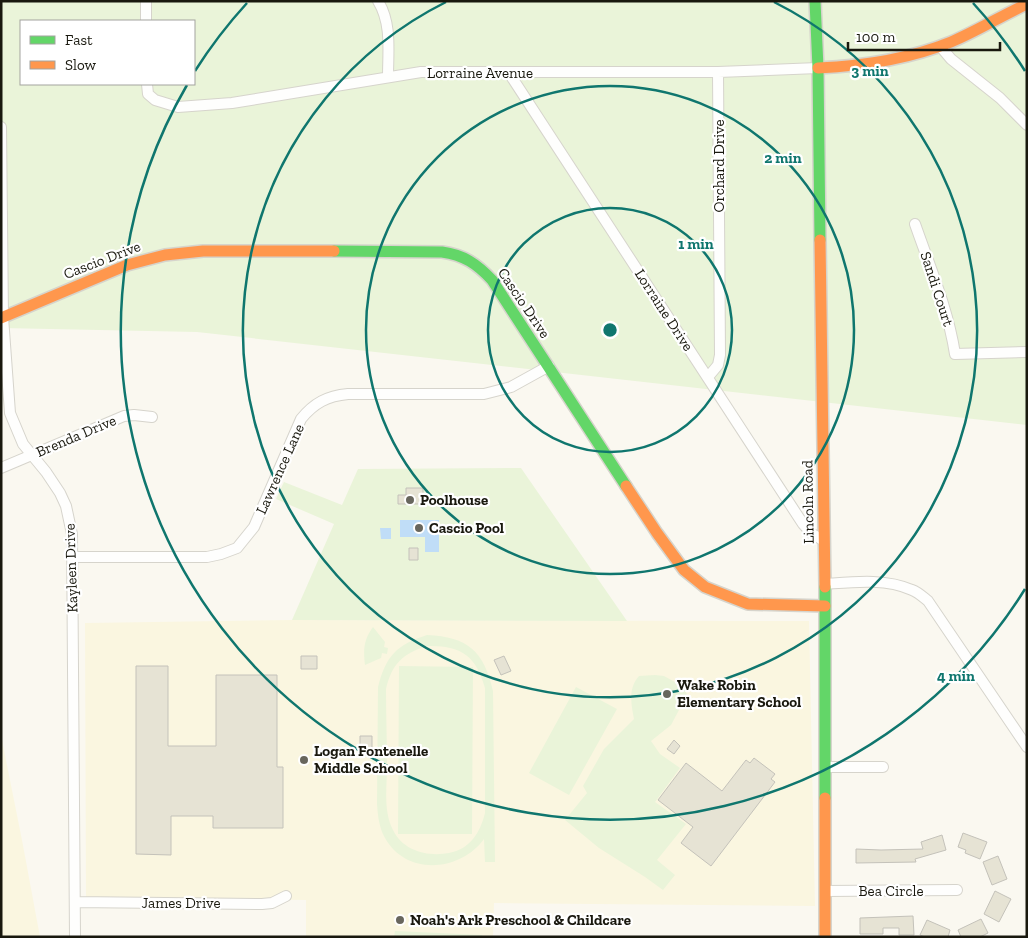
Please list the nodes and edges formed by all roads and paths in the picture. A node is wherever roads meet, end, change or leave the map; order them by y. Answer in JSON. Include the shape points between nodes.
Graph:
{"nodes":[{"id":1,"x":146,"y":1,"type":"edge"},
{"id":2,"x":378,"y":1,"type":"edge"},
{"id":3,"x":815,"y":1,"type":"edge"},
{"id":4,"x":1027,"y":4,"type":"edge"},
{"id":5,"x":146,"y":20,"type":"edge"},
{"id":6,"x":940,"y":46,"type":"junction"},
{"id":7,"x":818,"y":68,"type":"junction"},
{"id":8,"x":718,"y":72,"type":"junction"},
{"id":9,"x":509,"y":73,"type":"junction"},
{"id":10,"x":388,"y":77,"type":"junction"},
{"id":11,"x":148,"y":89,"type":"edge"},
{"id":12,"x":1027,"y":125,"type":"edge"},
{"id":13,"x":1,"y":127,"type":"edge"},
{"id":14,"x":915,"y":224,"type":"dead end"},
{"id":15,"x":2,"y":318,"type":"edge"},
{"id":16,"x":1027,"y":352,"type":"edge"},
{"id":17,"x":549,"y":366,"type":"junction"},
{"id":18,"x":708,"y":377,"type":"junction"},
{"id":19,"x":152,"y":417,"type":"dead end"},
{"id":20,"x":32,"y":455,"type":"junction"},
{"id":21,"x":1,"y":468,"type":"edge"},
{"id":22,"x":824,"y":541,"type":"junction"},
{"id":23,"x":73,"y":557,"type":"junction"},
{"id":24,"x":825,"y":584,"type":"junction"},
{"id":25,"x":825,"y":606,"type":"junction"},
{"id":26,"x":1027,"y":747,"type":"edge"},
{"id":27,"x":825,"y":767,"type":"junction"},
{"id":28,"x":883,"y":767,"type":"dead end"},
{"id":29,"x":957,"y":890,"type":"dead end"},
{"id":30,"x":825,"y":892,"type":"junction"},
{"id":31,"x":286,"y":896,"type":"dead end"},
{"id":32,"x":75,"y":902,"type":"junction"},
{"id":33,"x":74,"y":937,"type":"edge"},
{"id":34,"x":825,"y":937,"type":"edge"}],
"edges":[{"from":1,"to":5,"type":"street"},
{"from":2,"to":10,"type":"street","via":[[388,25]]},
{"from":3,"to":7,"type":"street","name":"Lincoln Road"},
{"from":4,"to":6,"type":"street"},
{"from":6,"to":7,"type":"street","via":[[868,65]]},
{"from":6,"to":12,"type":"street"},
{"from":7,"to":8,"type":"street","name":"Lorraine Avenue"},
{"from":7,"to":22,"type":"street","name":"Lincoln Road"},
{"from":8,"to":9,"type":"street","name":"Lorraine Avenue"},
{"from":8,"to":18,"type":"street","name":"Orchard Drive","via":[[720,355],[718,365]]},
{"from":9,"to":10,"type":"street","name":"Lorraine Avenue","via":[[421,72]]},
{"from":9,"to":18,"type":"street","name":"Lorraine Drive"},
{"from":10,"to":11,"type":"street","name":"Lorraine Avenue","via":[[212,106],[178,107],[156,100]]},
{"from":13,"to":15,"type":"street","name":"Kayleen Drive"},
{"from":14,"to":16,"type":"street","name":"Sandi Court","via":[[940,292],[955,354]]},
{"from":15,"to":17,"type":"street","name":"Cascio Drive","via":[[127,265],[165,254],[203,251],[449,252],[474,262],[492,280]]},
{"from":15,"to":20,"type":"street","name":"Kayleen Drive","via":[[10,413],[18,435]]},
{"from":17,"to":23,"type":"street","name":"Lawrence Lane","via":[[512,387],[484,394],[348,394],[320,401],[301,420],[254,527],[230,552],[206,556]]},
{"from":17,"to":25,"type":"street","name":"Cascio Drive","via":[[684,570],[706,587],[748,604]]},
{"from":18,"to":22,"type":"street","name":"Lorraine Drive","via":[[803,524]]},
{"from":19,"to":20,"type":"street","name":"Brenda Drive","via":[[124,416]]},
{"from":20,"to":21,"type":"street","name":"Brenda Drive"},
{"from":20,"to":23,"type":"street","name":"Kayleen Drive","via":[[55,484],[66,506]]},
{"from":22,"to":24,"type":"street","name":"Lincoln Road"},
{"from":23,"to":32,"type":"street","name":"Kayleen Drive"},
{"from":24,"to":25,"type":"street","name":"Lincoln Road"},
{"from":24,"to":26,"type":"street","via":[[878,582],[898,585],[914,590],[928,601]]},
{"from":25,"to":27,"type":"street","name":"Lincoln Road"},
{"from":27,"to":28,"type":"street"},
{"from":27,"to":30,"type":"street","name":"Lincoln Road"},
{"from":29,"to":30,"type":"street","name":"Bea Circle"},
{"from":30,"to":34,"type":"street","name":"Lincoln Road"},
{"from":31,"to":32,"type":"street","name":"James Drive","via":[[262,904]]},
{"from":32,"to":33,"type":"street","name":"Kayleen Drive"}]}
